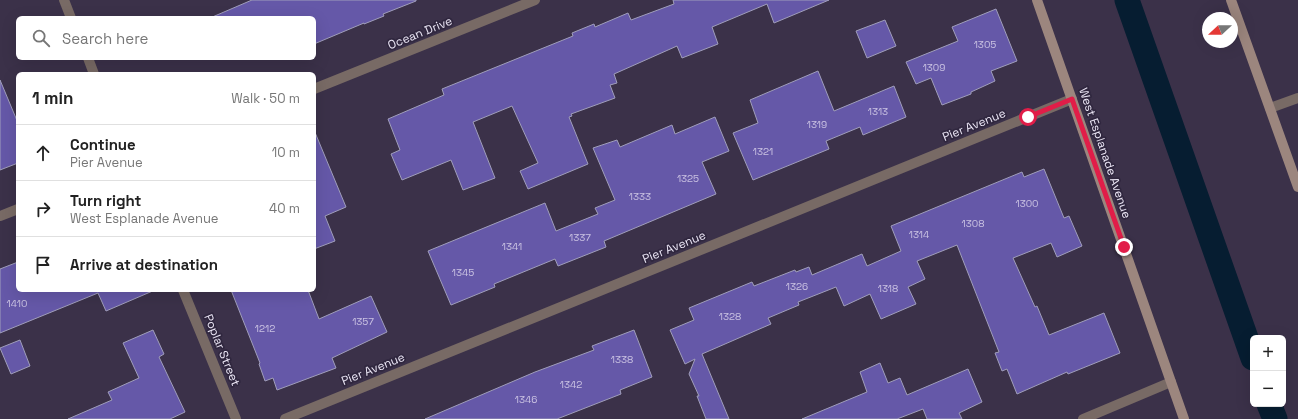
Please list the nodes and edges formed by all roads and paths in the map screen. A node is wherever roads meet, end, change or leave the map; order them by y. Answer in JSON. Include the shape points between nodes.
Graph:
{"nodes":[{"id":1,"x":64,"y":0,"type":"edge"},
{"id":2,"x":535,"y":0,"type":"edge"},
{"id":3,"x":1037,"y":0,"type":"edge"},
{"id":4,"x":1231,"y":0,"type":"edge"},
{"id":5,"x":70,"y":16,"type":"edge"},
{"id":6,"x":89,"y":60,"type":"edge"},
{"id":7,"x":93,"y":72,"type":"edge"},
{"id":8,"x":316,"y":88,"type":"edge"},
{"id":9,"x":1298,"y":98,"type":"edge"},
{"id":10,"x":1072,"y":99,"type":"junction"},
{"id":11,"x":1270,"y":108,"type":"junction"},
{"id":12,"x":1298,"y":187,"type":"edge"},
{"id":13,"x":16,"y":210,"type":"edge"},
{"id":14,"x":0,"y":216,"type":"edge"},
{"id":15,"x":184,"y":292,"type":"edge"},
{"id":16,"x":1171,"y":382,"type":"junction"},
{"id":17,"x":236,"y":419,"type":"edge"},
{"id":18,"x":284,"y":419,"type":"edge"},
{"id":19,"x":1083,"y":419,"type":"edge"},
{"id":20,"x":1184,"y":419,"type":"edge"}],
"edges":[{"from":1,"to":5,"type":"street"},
{"from":2,"to":8,"type":"street","name":"Ocean Drive"},
{"from":3,"to":10,"type":"main road","name":"West Esplanade Avenue"},
{"from":4,"to":11,"type":"main road"},
{"from":6,"to":7,"type":"street"},
{"from":9,"to":11,"type":"street"},
{"from":10,"to":16,"type":"main road","name":"West Esplanade Avenue"},
{"from":10,"to":18,"type":"street","name":"Pier Avenue"},
{"from":11,"to":12,"type":"main road"},
{"from":13,"to":14,"type":"street"},
{"from":15,"to":17,"type":"street","name":"Poplar Street"},
{"from":16,"to":19,"type":"street"},
{"from":16,"to":20,"type":"main road","name":"West Esplanade Avenue"}]}
